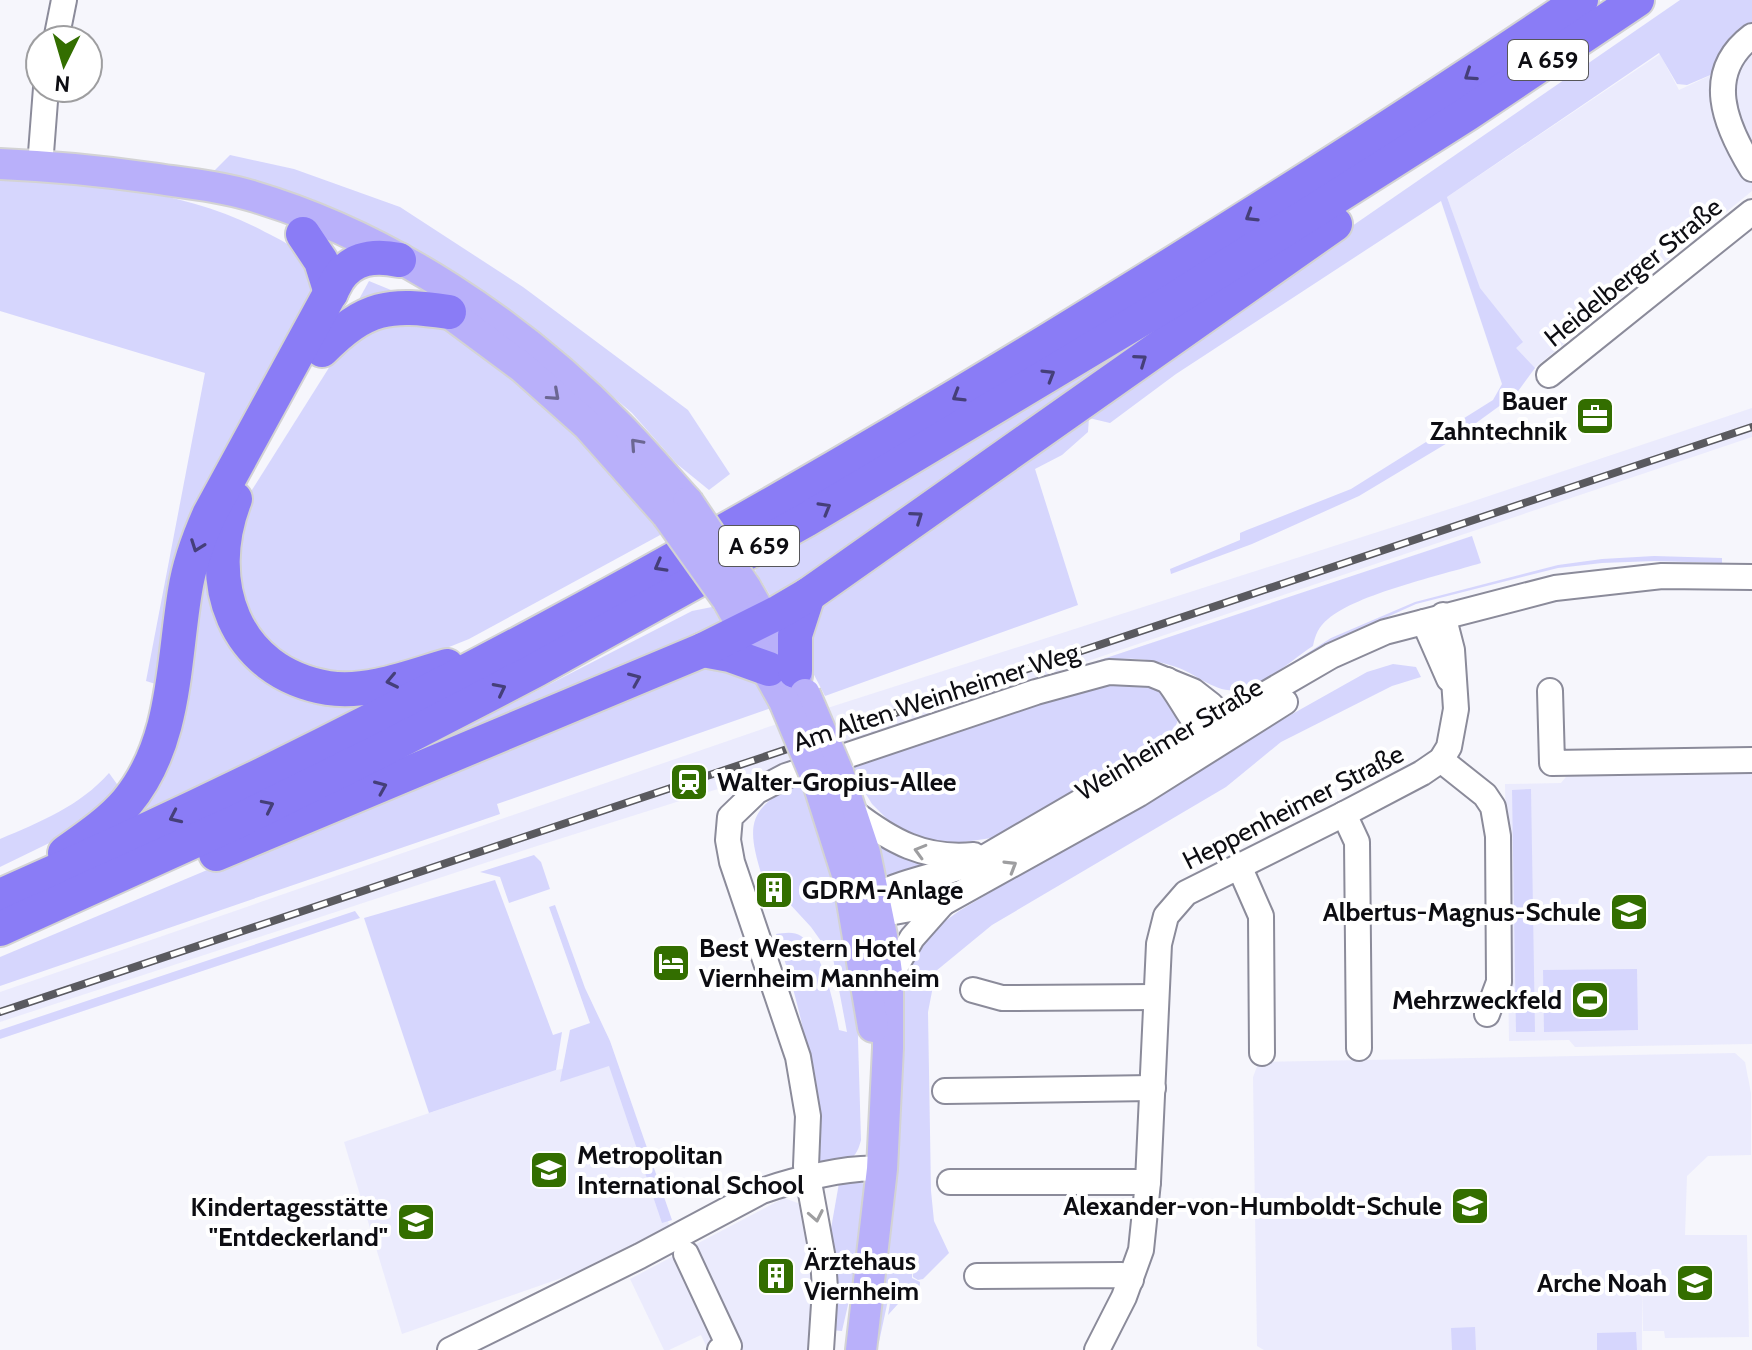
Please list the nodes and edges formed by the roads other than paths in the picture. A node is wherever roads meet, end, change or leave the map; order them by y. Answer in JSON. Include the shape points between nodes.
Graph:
{"nodes":[{"id":1,"x":64,"y":0,"type":"edge"},
{"id":2,"x":1581,"y":0,"type":"edge"},
{"id":3,"x":1637,"y":0,"type":"edge"},
{"id":4,"x":59,"y":24,"type":"edge"},
{"id":5,"x":1752,"y":36,"type":"edge"},
{"id":6,"x":45,"y":104,"type":"edge"},
{"id":7,"x":1467,"y":114,"type":"junction"},
{"id":8,"x":0,"y":164,"type":"edge"},
{"id":9,"x":40,"y":166,"type":"junction"},
{"id":10,"x":1752,"y":169,"type":"edge"},
{"id":11,"x":153,"y":178,"type":"junction"},
{"id":12,"x":1752,"y":212,"type":"edge"},
{"id":13,"x":303,"y":234,"type":"junction"},
{"id":14,"x":356,"y":247,"type":"junction"},
{"id":15,"x":399,"y":260,"type":"joint"},
{"id":16,"x":331,"y":293,"type":"junction"},
{"id":17,"x":449,"y":312,"type":"junction"},
{"id":18,"x":322,"y":350,"type":"junction"},
{"id":19,"x":1549,"y":375,"type":"dead end"},
{"id":20,"x":677,"y":509,"type":"junction"},
{"id":21,"x":1752,"y":577,"type":"edge"},
{"id":22,"x":808,"y":595,"type":"junction"},
{"id":23,"x":1434,"y":619,"type":"junction"},
{"id":24,"x":756,"y":624,"type":"junction"},
{"id":25,"x":521,"y":645,"type":"junction"},
{"id":26,"x":703,"y":650,"type":"junction"},
{"id":27,"x":788,"y":684,"type":"junction"},
{"id":28,"x":1550,"y":691,"type":"dead end"},
{"id":29,"x":1214,"y":731,"type":"junction"},
{"id":30,"x":1441,"y":760,"type":"junction"},
{"id":31,"x":1752,"y":760,"type":"edge"},
{"id":32,"x":828,"y":776,"type":"junction"},
{"id":33,"x":853,"y":812,"type":"junction"},
{"id":34,"x":1344,"y":814,"type":"junction"},
{"id":35,"x":996,"y":851,"type":"junction"},
{"id":36,"x":1239,"y":866,"type":"junction"},
{"id":37,"x":943,"y":903,"type":"junction"},
{"id":38,"x":869,"y":905,"type":"junction"},
{"id":39,"x":5,"y":910,"type":"edge"},
{"id":40,"x":888,"y":980,"type":"junction"},
{"id":41,"x":973,"y":990,"type":"dead end"},
{"id":42,"x":1156,"y":997,"type":"junction"},
{"id":43,"x":1487,"y":1014,"type":"dead end"},
{"id":44,"x":1359,"y":1048,"type":"dead end"},
{"id":45,"x":1262,"y":1053,"type":"dead end"},
{"id":46,"x":1153,"y":1088,"type":"junction"},
{"id":47,"x":945,"y":1091,"type":"dead end"},
{"id":48,"x":884,"y":1118,"type":"junction"},
{"id":49,"x":882,"y":1169,"type":"junction"},
{"id":50,"x":820,"y":1177,"type":"junction"},
{"id":51,"x":950,"y":1182,"type":"dead end"},
{"id":52,"x":1148,"y":1182,"type":"junction"},
{"id":53,"x":686,"y":1254,"type":"dead end"},
{"id":54,"x":868,"y":1276,"type":"junction"},
{"id":55,"x":977,"y":1276,"type":"dead end"},
{"id":56,"x":1131,"y":1280,"type":"junction"},
{"id":57,"x":461,"y":1348,"type":"edge"},
{"id":58,"x":724,"y":1348,"type":"edge"},
{"id":59,"x":821,"y":1350,"type":"edge"},
{"id":60,"x":845,"y":1350,"type":"edge"},
{"id":61,"x":861,"y":1350,"type":"edge"},
{"id":62,"x":1097,"y":1350,"type":"edge"}],
"edges":[{"from":1,"to":4,"type":"street"},
{"from":2,"to":25,"type":"highway","number":"A 659","one_way":true,"via":[[1290,192],[964,392]]},
{"from":3,"to":7,"type":"highway","number":"A 659"},
{"from":5,"to":10,"type":"street","via":[[1727,63],[1722,84],[1722,103]]},
{"from":6,"to":9,"type":"street"},
{"from":22,"to":7,"type":"highway","one_way":true,"via":[[1367,201]]},
{"from":39,"to":7,"type":"highway","number":"A 659","one_way":true,"via":[[236,822],[563,655],[978,419]]},
{"from":8,"to":9,"type":"main road"},
{"from":9,"to":11,"type":"main road"},
{"from":11,"to":13,"type":"main road"},
{"from":11,"to":14,"type":"main road","via":[[252,196]]},
{"from":12,"to":19,"type":"street","name":"Heidelberger Straße"},
{"from":13,"to":14,"type":"main road"},
{"from":13,"to":16,"type":"highway","via":[[321,261]]},
{"from":14,"to":15,"type":"highway"},
{"from":14,"to":16,"type":"highway"},
{"from":14,"to":17,"type":"main road"},
{"from":14,"to":18,"type":"highway","via":[[355,289]]},
{"from":20,"to":15,"type":"main road","one_way":true,"via":[[619,426],[561,372],[496,321]]},
{"from":16,"to":39,"type":"highway","one_way":true,"via":[[194,551],[167,725],[150,768],[126,803]]},
{"from":17,"to":18,"type":"highway","via":[[407,307],[375,312],[353,321]]},
{"from":17,"to":20,"type":"main road","one_way":true,"via":[[523,368]]},
{"from":25,"to":18,"type":"highway","one_way":true,"via":[[395,681],[329,688],[272,666],[240,630],[224,592],[221,562],[227,520],[241,482]]},
{"from":20,"to":24,"type":"main road","bridge":true},
{"from":21,"to":23,"type":"street","name":"Weinheimer Straße","via":[[1603,580],[1509,597]]},
{"from":22,"to":24,"type":"highway"},
{"from":22,"to":27,"type":"highway"},
{"from":23,"to":29,"type":"street","name":"Weinheimer Straße","via":[[1263,715]]},
{"from":23,"to":30,"type":"street","name":"Heppenheimer Straße","via":[[1429,639],[1456,692],[1454,732]]},
{"from":24,"to":26,"type":"highway"},
{"from":24,"to":27,"type":"main road"},
{"from":25,"to":39,"type":"highway","number":"A 659","one_way":true},
{"from":26,"to":27,"type":"highway","via":[[730,655]]},
{"from":39,"to":26,"type":"highway","one_way":true,"via":[[77,907],[143,883]]},
{"from":27,"to":32,"type":"main road","bridge":true},
{"from":28,"to":31,"type":"street","via":[[1552,763]]},
{"from":29,"to":35,"type":"street","name":"Weinheimer Straße"},
{"from":37,"to":29,"type":"street","name":"Weinheimer Straße","one_way":true,"via":[[1139,794]]},
{"from":29,"to":50,"type":"street","name":"Am Alten Weinheimer Weg","via":[[1166,679],[1123,671],[1077,679],[786,776],[757,791],[730,817],[732,862],[805,1087],[805,1160]]},
{"from":30,"to":34,"type":"street","name":"Heppenheimer Straße"},
{"from":30,"to":43,"type":"street","via":[[1493,807],[1498,836],[1499,982]]},
{"from":32,"to":33,"type":"main road"},
{"from":32,"to":38,"type":"main road","via":[[839,843]]},
{"from":35,"to":33,"type":"street","name":"Weinheimer Straße","one_way":true,"via":[[956,857],[925,853],[884,836]]},
{"from":33,"to":38,"type":"main road"},
{"from":34,"to":36,"type":"street","name":"Heppenheimer Straße"},
{"from":34,"to":44,"type":"street","via":[[1357,842]]},
{"from":35,"to":38,"type":"street","name":"Weinheimer Straße","via":[[966,866],[891,888]]},
{"from":36,"to":42,"type":"street","name":"Heppenheimer Straße","via":[[1186,893],[1166,916]]},
{"from":36,"to":45,"type":"street","via":[[1261,916]]},
{"from":37,"to":38,"type":"street","name":"Weinheimer Straße","via":[[910,910]]},
{"from":37,"to":40,"type":"street","name":"Weinheimer Straße","via":[[912,938]]},
{"from":38,"to":40,"type":"main road"},
{"from":38,"to":48,"type":"main road"},
{"from":40,"to":48,"type":"main road"},
{"from":41,"to":42,"type":"street","via":[[1002,998]]},
{"from":42,"to":46,"type":"street","name":"Heppenheimer Straße"},
{"from":46,"to":47,"type":"street"},
{"from":46,"to":52,"type":"street","name":"Heppenheimer Straße"},
{"from":48,"to":49,"type":"main road"},
{"from":49,"to":50,"type":"street"},
{"from":49,"to":54,"type":"main road"},
{"from":50,"to":57,"type":"street","via":[[762,1191]]},
{"from":50,"to":59,"type":"street","one_way":true,"via":[[825,1289]]},
{"from":51,"to":52,"type":"street"},
{"from":52,"to":56,"type":"street","name":"Heppenheimer Straße","via":[[1141,1250]]},
{"from":53,"to":58,"type":"street"},
{"from":54,"to":60,"type":"main road"},
{"from":54,"to":61,"type":"main road"},
{"from":55,"to":56,"type":"street","via":[[1122,1275]]},
{"from":56,"to":62,"type":"street","name":"Heppenheimer Straße"}]}
